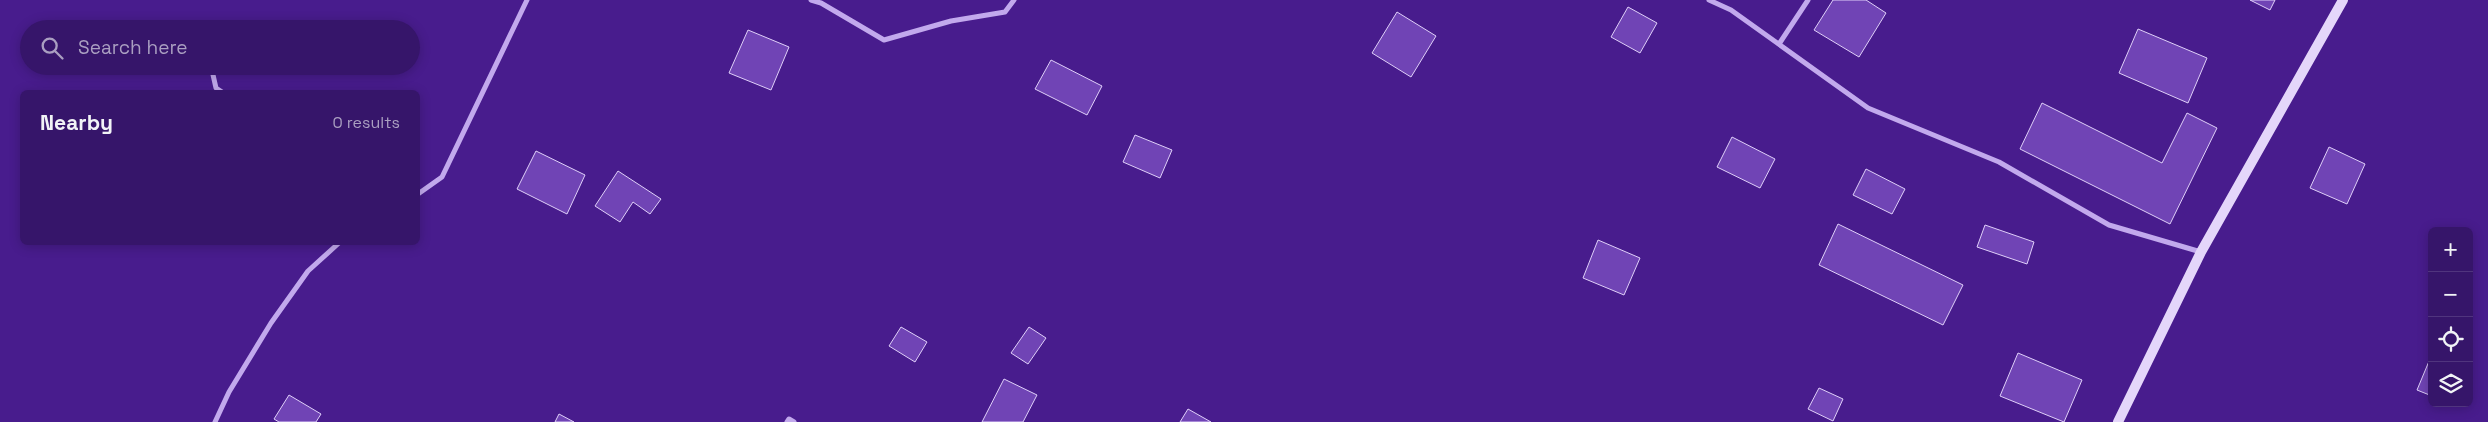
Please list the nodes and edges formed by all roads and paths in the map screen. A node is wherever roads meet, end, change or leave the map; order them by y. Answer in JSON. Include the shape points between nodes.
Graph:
{"nodes":[{"id":1,"x":527,"y":0,"type":"edge"},
{"id":2,"x":811,"y":0,"type":"edge"},
{"id":3,"x":1014,"y":0,"type":"edge"},
{"id":4,"x":1709,"y":0,"type":"edge"},
{"id":5,"x":1808,"y":0,"type":"edge"},
{"id":6,"x":2343,"y":0,"type":"edge"},
{"id":7,"x":1779,"y":44,"type":"junction"},
{"id":8,"x":213,"y":75,"type":"edge"},
{"id":9,"x":219,"y":90,"type":"edge"},
{"id":10,"x":420,"y":193,"type":"edge"},
{"id":11,"x":337,"y":245,"type":"edge"},
{"id":12,"x":2201,"y":252,"type":"junction"},
{"id":13,"x":215,"y":422,"type":"edge"},
{"id":14,"x":787,"y":422,"type":"edge"},
{"id":15,"x":794,"y":422,"type":"edge"},
{"id":16,"x":2118,"y":422,"type":"edge"}],
"edges":[{"from":1,"to":10,"type":"street","via":[[442,177]]},
{"from":2,"to":3,"type":"street","via":[[884,40],[951,21],[1005,12]]},
{"from":4,"to":7,"type":"street","via":[[1731,10]]},
{"from":5,"to":7,"type":"street"},
{"from":6,"to":12,"type":"main road"},
{"from":7,"to":12,"type":"street","via":[[1868,108],[1999,162],[2110,225]]},
{"from":8,"to":9,"type":"street"},
{"from":11,"to":13,"type":"street","via":[[308,271],[271,323],[228,392]]},
{"from":12,"to":16,"type":"main road"},
{"from":14,"to":15,"type":"street","via":[[789,419]]}]}
